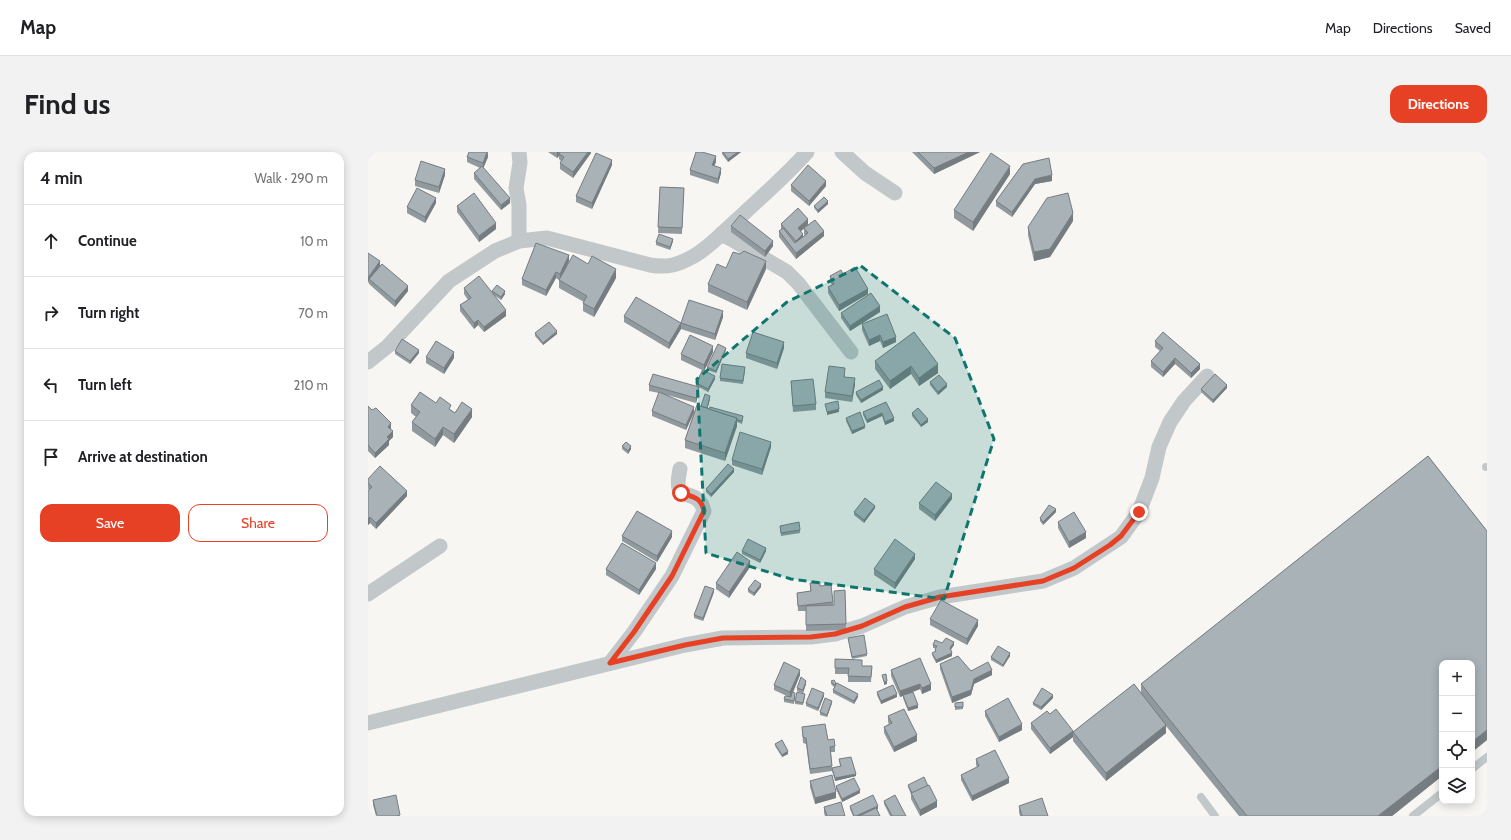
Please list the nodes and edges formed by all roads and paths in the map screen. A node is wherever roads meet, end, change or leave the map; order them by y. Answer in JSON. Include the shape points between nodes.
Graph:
{"nodes":[{"id":1,"x":519,"y":152,"type":"edge"},
{"id":2,"x":807,"y":152,"type":"edge"},
{"id":3,"x":842,"y":152,"type":"edge"},
{"id":4,"x":895,"y":194,"type":"dead end"},
{"id":5,"x":721,"y":234,"type":"junction"},
{"id":6,"x":519,"y":241,"type":"junction"},
{"id":7,"x":851,"y":352,"type":"dead end"},
{"id":8,"x":368,"y":362,"type":"edge"},
{"id":9,"x":1207,"y":376,"type":"dead end"},
{"id":10,"x":680,"y":469,"type":"dead end"},
{"id":11,"x":440,"y":546,"type":"dead end"},
{"id":12,"x":368,"y":594,"type":"edge"},
{"id":13,"x":610,"y":663,"type":"junction"},
{"id":14,"x":368,"y":723,"type":"edge"},
{"id":15,"x":1487,"y":757,"type":"edge"},
{"id":16,"x":1473,"y":768,"type":"edge"},
{"id":17,"x":1439,"y":795,"type":"edge"},
{"id":18,"x":1201,"y":797,"type":"dead end"},
{"id":19,"x":1215,"y":816,"type":"edge"},
{"id":20,"x":1413,"y":816,"type":"edge"}],
"edges":[{"from":1,"to":6,"type":"street","via":[[516,188],[519,205]]},
{"from":2,"to":5,"type":"street","via":[[789,172]]},
{"from":3,"to":4,"type":"street"},
{"from":5,"to":6,"type":"street","via":[[695,256],[665,267],[547,238]]},
{"from":5,"to":7,"type":"street","via":[[787,272]]},
{"from":6,"to":8,"type":"street","via":[[495,251],[449,281],[388,346]]},
{"from":9,"to":13,"type":"street","via":[[1184,401],[1170,422],[1159,447],[1152,478],[1139,512],[1121,536],[1074,568],[1043,581],[940,597],[905,607],[862,626],[835,634],[811,637],[723,638]]},
{"from":10,"to":13,"type":"street","via":[[678,488],[681,493],[699,499],[704,511],[672,576]]},
{"from":11,"to":12,"type":"street"},
{"from":13,"to":14,"type":"street"},
{"from":15,"to":16,"type":"lane"},
{"from":17,"to":20,"type":"lane"},
{"from":18,"to":19,"type":"lane"}]}
